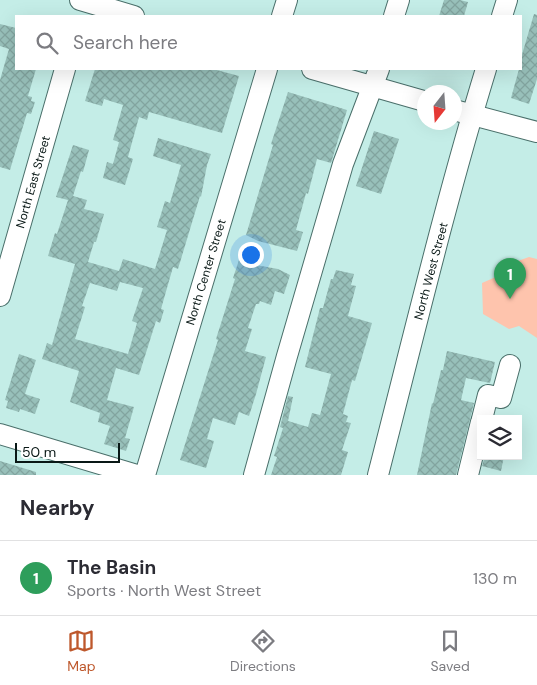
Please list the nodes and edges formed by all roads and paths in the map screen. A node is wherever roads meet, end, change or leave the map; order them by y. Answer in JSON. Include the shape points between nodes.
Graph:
{"nodes":[{"id":1,"x":76,"y":0,"type":"edge"},
{"id":2,"x":80,"y":0,"type":"edge"},
{"id":3,"x":287,"y":0,"type":"edge"},
{"id":4,"x":399,"y":0,"type":"edge"},
{"id":5,"x":507,"y":0,"type":"edge"},
{"id":6,"x":77,"y":15,"type":"edge"},
{"id":7,"x":131,"y":15,"type":"edge"},
{"id":8,"x":282,"y":15,"type":"edge"},
{"id":9,"x":394,"y":15,"type":"edge"},
{"id":10,"x":502,"y":15,"type":"edge"},
{"id":11,"x":65,"y":70,"type":"edge"},
{"id":12,"x":267,"y":70,"type":"edge"},
{"id":13,"x":320,"y":70,"type":"edge"},
{"id":14,"x":485,"y":70,"type":"edge"},
{"id":15,"x":375,"y":77,"type":"edge"},
{"id":16,"x":417,"y":98,"type":"edge"},
{"id":17,"x":463,"y":112,"type":"edge"},
{"id":18,"x":537,"y":132,"type":"edge"},
{"id":19,"x":0,"y":296,"type":"edge"},
{"id":20,"x":510,"y":365,"type":"dead end"},
{"id":21,"x":483,"y":415,"type":"edge"},
{"id":22,"x":0,"y":434,"type":"edge"},
{"id":23,"x":477,"y":438,"type":"edge"},
{"id":24,"x":137,"y":475,"type":"edge"},
{"id":25,"x":145,"y":475,"type":"edge"},
{"id":26,"x":254,"y":475,"type":"edge"},
{"id":27,"x":378,"y":475,"type":"edge"},
{"id":28,"x":468,"y":475,"type":"edge"}],
"edges":[{"from":1,"to":6,"type":"street"},
{"from":2,"to":7,"type":"street"},
{"from":3,"to":8,"type":"street"},
{"from":4,"to":9,"type":"street"},
{"from":5,"to":10,"type":"street"},
{"from":11,"to":19,"type":"street","name":"North East Street"},
{"from":12,"to":25,"type":"street","name":"North Center Street"},
{"from":13,"to":15,"type":"street"},
{"from":14,"to":17,"type":"street","name":"North West Street"},
{"from":15,"to":16,"type":"street"},
{"from":15,"to":26,"type":"street","via":[[343,164]]},
{"from":17,"to":18,"type":"street"},
{"from":17,"to":27,"type":"street","name":"North West Street"},
{"from":20,"to":21,"type":"street","via":[[501,398],[488,395]]},
{"from":22,"to":24,"type":"street"},
{"from":23,"to":28,"type":"street"}]}
